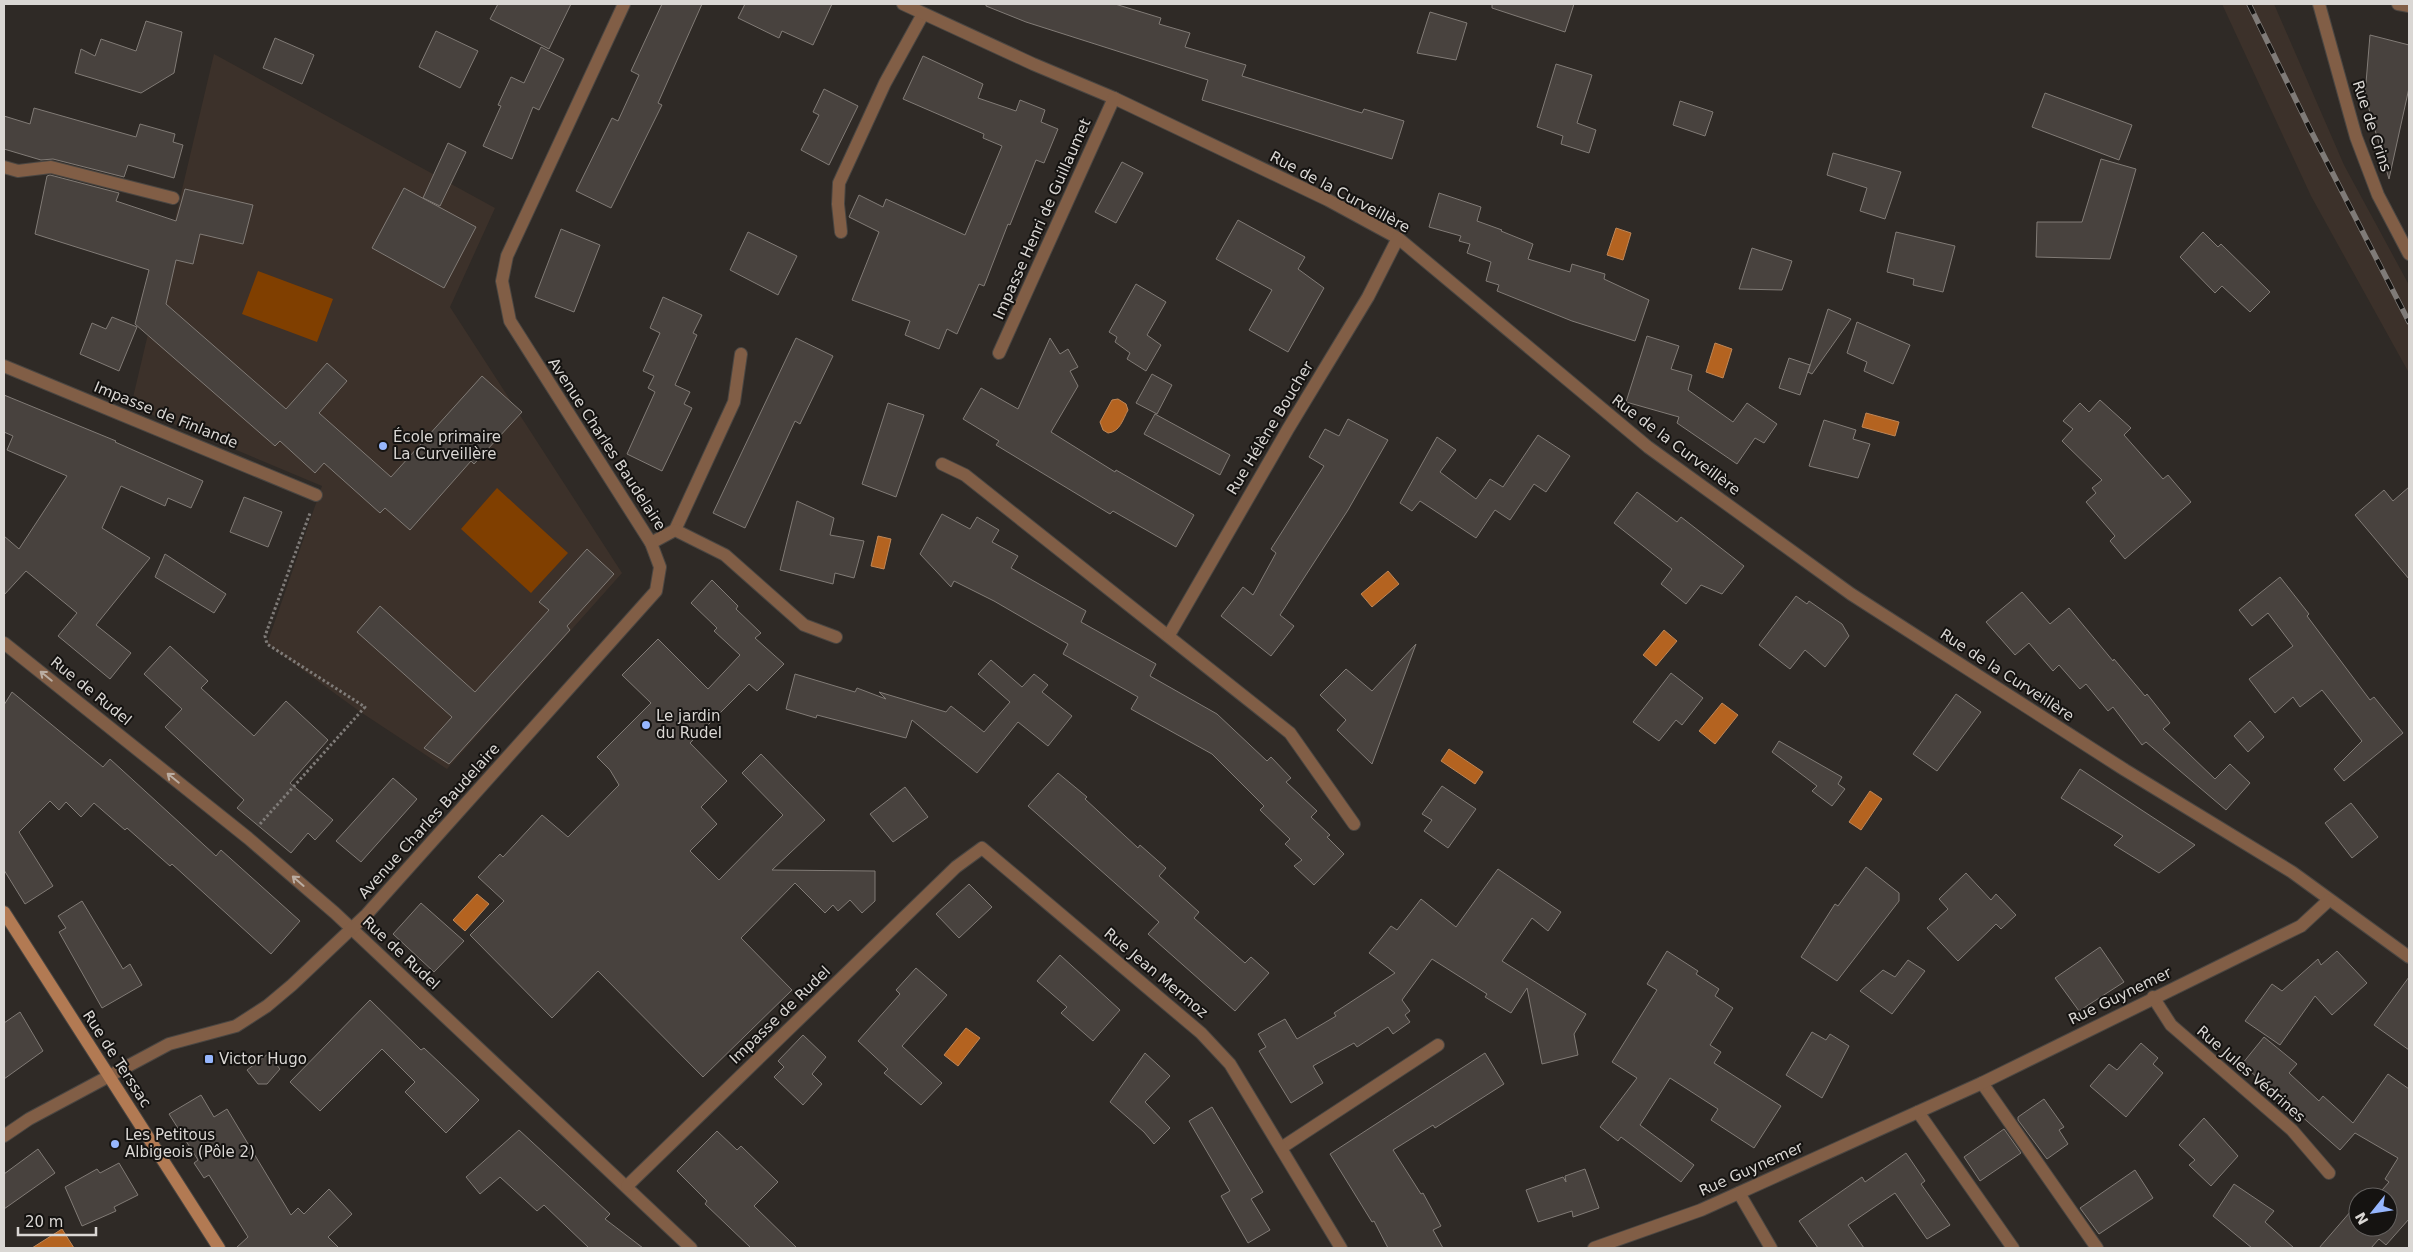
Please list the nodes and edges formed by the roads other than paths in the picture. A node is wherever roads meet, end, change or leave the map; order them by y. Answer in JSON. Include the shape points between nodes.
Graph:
{"nodes":[{"id":1,"x":624,"y":4,"type":"edge"},
{"id":2,"x":903,"y":4,"type":"edge"},
{"id":3,"x":2319,"y":4,"type":"edge"},
{"id":4,"x":2398,"y":4,"type":"edge"},
{"id":5,"x":2409,"y":6,"type":"edge"},
{"id":6,"x":923,"y":14,"type":"junction"},
{"id":7,"x":1114,"y":98,"type":"junction"},
{"id":8,"x":4,"y":167,"type":"edge"},
{"id":9,"x":173,"y":198,"type":"dead end"},
{"id":10,"x":841,"y":232,"type":"dead end"},
{"id":11,"x":1398,"y":238,"type":"junction"},
{"id":12,"x":2409,"y":254,"type":"edge"},
{"id":13,"x":999,"y":353,"type":"dead end"},
{"id":14,"x":742,"y":354,"type":"dead end"},
{"id":15,"x":4,"y":366,"type":"edge"},
{"id":16,"x":942,"y":464,"type":"dead end"},
{"id":17,"x":316,"y":495,"type":"road end"},
{"id":18,"x":675,"y":530,"type":"junction"},
{"id":19,"x":651,"y":542,"type":"junction"},
{"id":20,"x":1168,"y":634,"type":"junction"},
{"id":21,"x":836,"y":637,"type":"dead end"},
{"id":22,"x":4,"y":643,"type":"edge"},
{"id":23,"x":1354,"y":824,"type":"dead end"},
{"id":24,"x":982,"y":848,"type":"joint"},
{"id":25,"x":2329,"y":900,"type":"junction"},
{"id":26,"x":4,"y":912,"type":"edge"},
{"id":27,"x":352,"y":928,"type":"junction"},
{"id":28,"x":2409,"y":957,"type":"edge"},
{"id":29,"x":2153,"y":997,"type":"junction"},
{"id":30,"x":1438,"y":1045,"type":"dead end"},
{"id":31,"x":109,"y":1076,"type":"junction"},
{"id":32,"x":1982,"y":1083,"type":"junction"},
{"id":33,"x":1918,"y":1112,"type":"junction"},
{"id":34,"x":4,"y":1136,"type":"edge"},
{"id":35,"x":1280,"y":1148,"type":"junction"},
{"id":36,"x":2329,"y":1173,"type":"dead end"},
{"id":37,"x":627,"y":1186,"type":"junction"},
{"id":38,"x":1739,"y":1193,"type":"junction"},
{"id":39,"x":219,"y":1248,"type":"edge"},
{"id":40,"x":691,"y":1248,"type":"edge"},
{"id":41,"x":1341,"y":1248,"type":"edge"},
{"id":42,"x":1594,"y":1248,"type":"edge"},
{"id":43,"x":1771,"y":1248,"type":"edge"},
{"id":44,"x":2012,"y":1248,"type":"edge"},
{"id":45,"x":2097,"y":1248,"type":"edge"}],
"edges":[{"from":1,"to":19,"type":"street","name":"Avenue Charles Baudelaire","via":[[507,256],[502,282],[510,321]]},
{"from":2,"to":6,"type":"street","name":"Rue de la Curveillère"},
{"from":3,"to":12,"type":"street","name":"Rue de Crins","via":[[2356,137],[2378,195]]},
{"from":4,"to":5,"type":"street"},
{"from":6,"to":7,"type":"street","name":"Rue de la Curveillère"},
{"from":6,"to":10,"type":"street","via":[[885,83],[839,183]]},
{"from":7,"to":11,"type":"street","name":"Rue de la Curveillère","via":[[1328,200]]},
{"from":7,"to":13,"type":"street","name":"Impasse Henri de Guillaumet"},
{"from":8,"to":9,"type":"street","via":[[18,171],[52,168]]},
{"from":11,"to":20,"type":"street","name":"Rue Hélène Boucher","via":[[1368,297]]},
{"from":11,"to":25,"type":"street","name":"Rue de la Curveillère","via":[[1648,447],[1851,594],[2125,770],[2292,872]]},
{"from":14,"to":18,"type":"street","via":[[734,402]]},
{"from":15,"to":17,"type":"street","name":"Impasse de Finlande"},
{"from":16,"to":20,"type":"street","via":[[965,475]]},
{"from":18,"to":19,"type":"street"},
{"from":18,"to":21,"type":"street","via":[[725,555],[804,625]]},
{"from":19,"to":27,"type":"street","name":"Avenue Charles Baudelaire","via":[[660,567],[656,591]]},
{"from":20,"to":23,"type":"street","via":[[1290,733]]},
{"from":27,"to":22,"type":"street","name":"Rue de Rudel","one_way":true,"via":[[248,838]]},
{"from":24,"to":35,"type":"street","name":"Rue Jean Mermoz","via":[[1202,1033],[1230,1064]]},
{"from":24,"to":37,"type":"street","name":"Impasse de Rudel","via":[[956,867]]},
{"from":25,"to":28,"type":"street","name":"Rue de la Curveillère"},
{"from":25,"to":29,"type":"street","name":"Rue Guynemer","via":[[2301,926]]},
{"from":26,"to":31,"type":"street","name":"Rue de Terssac"},
{"from":27,"to":31,"type":"street","name":"Avenue Charles Baudelaire","via":[[292,986],[236,1026],[169,1044]]},
{"from":27,"to":37,"type":"street","name":"Rue de Rudel"},
{"from":29,"to":32,"type":"street","name":"Rue Guynemer"},
{"from":29,"to":36,"type":"street","name":"Rue Jules Védrines","via":[[2171,1025],[2292,1130]]},
{"from":30,"to":35,"type":"street"},
{"from":31,"to":34,"type":"street","name":"Avenue Charles Baudelaire"},
{"from":31,"to":39,"type":"street","name":"Rue de Terssac"},
{"from":32,"to":33,"type":"street","name":"Rue Guynemer"},
{"from":32,"to":45,"type":"street"},
{"from":33,"to":38,"type":"street","name":"Rue Guynemer"},
{"from":33,"to":44,"type":"street"},
{"from":35,"to":41,"type":"street","name":"Rue Jean Mermoz"},
{"from":37,"to":40,"type":"street","name":"Rue de Rudel"},
{"from":38,"to":42,"type":"street","name":"Rue Guynemer"},
{"from":38,"to":43,"type":"street"}]}
